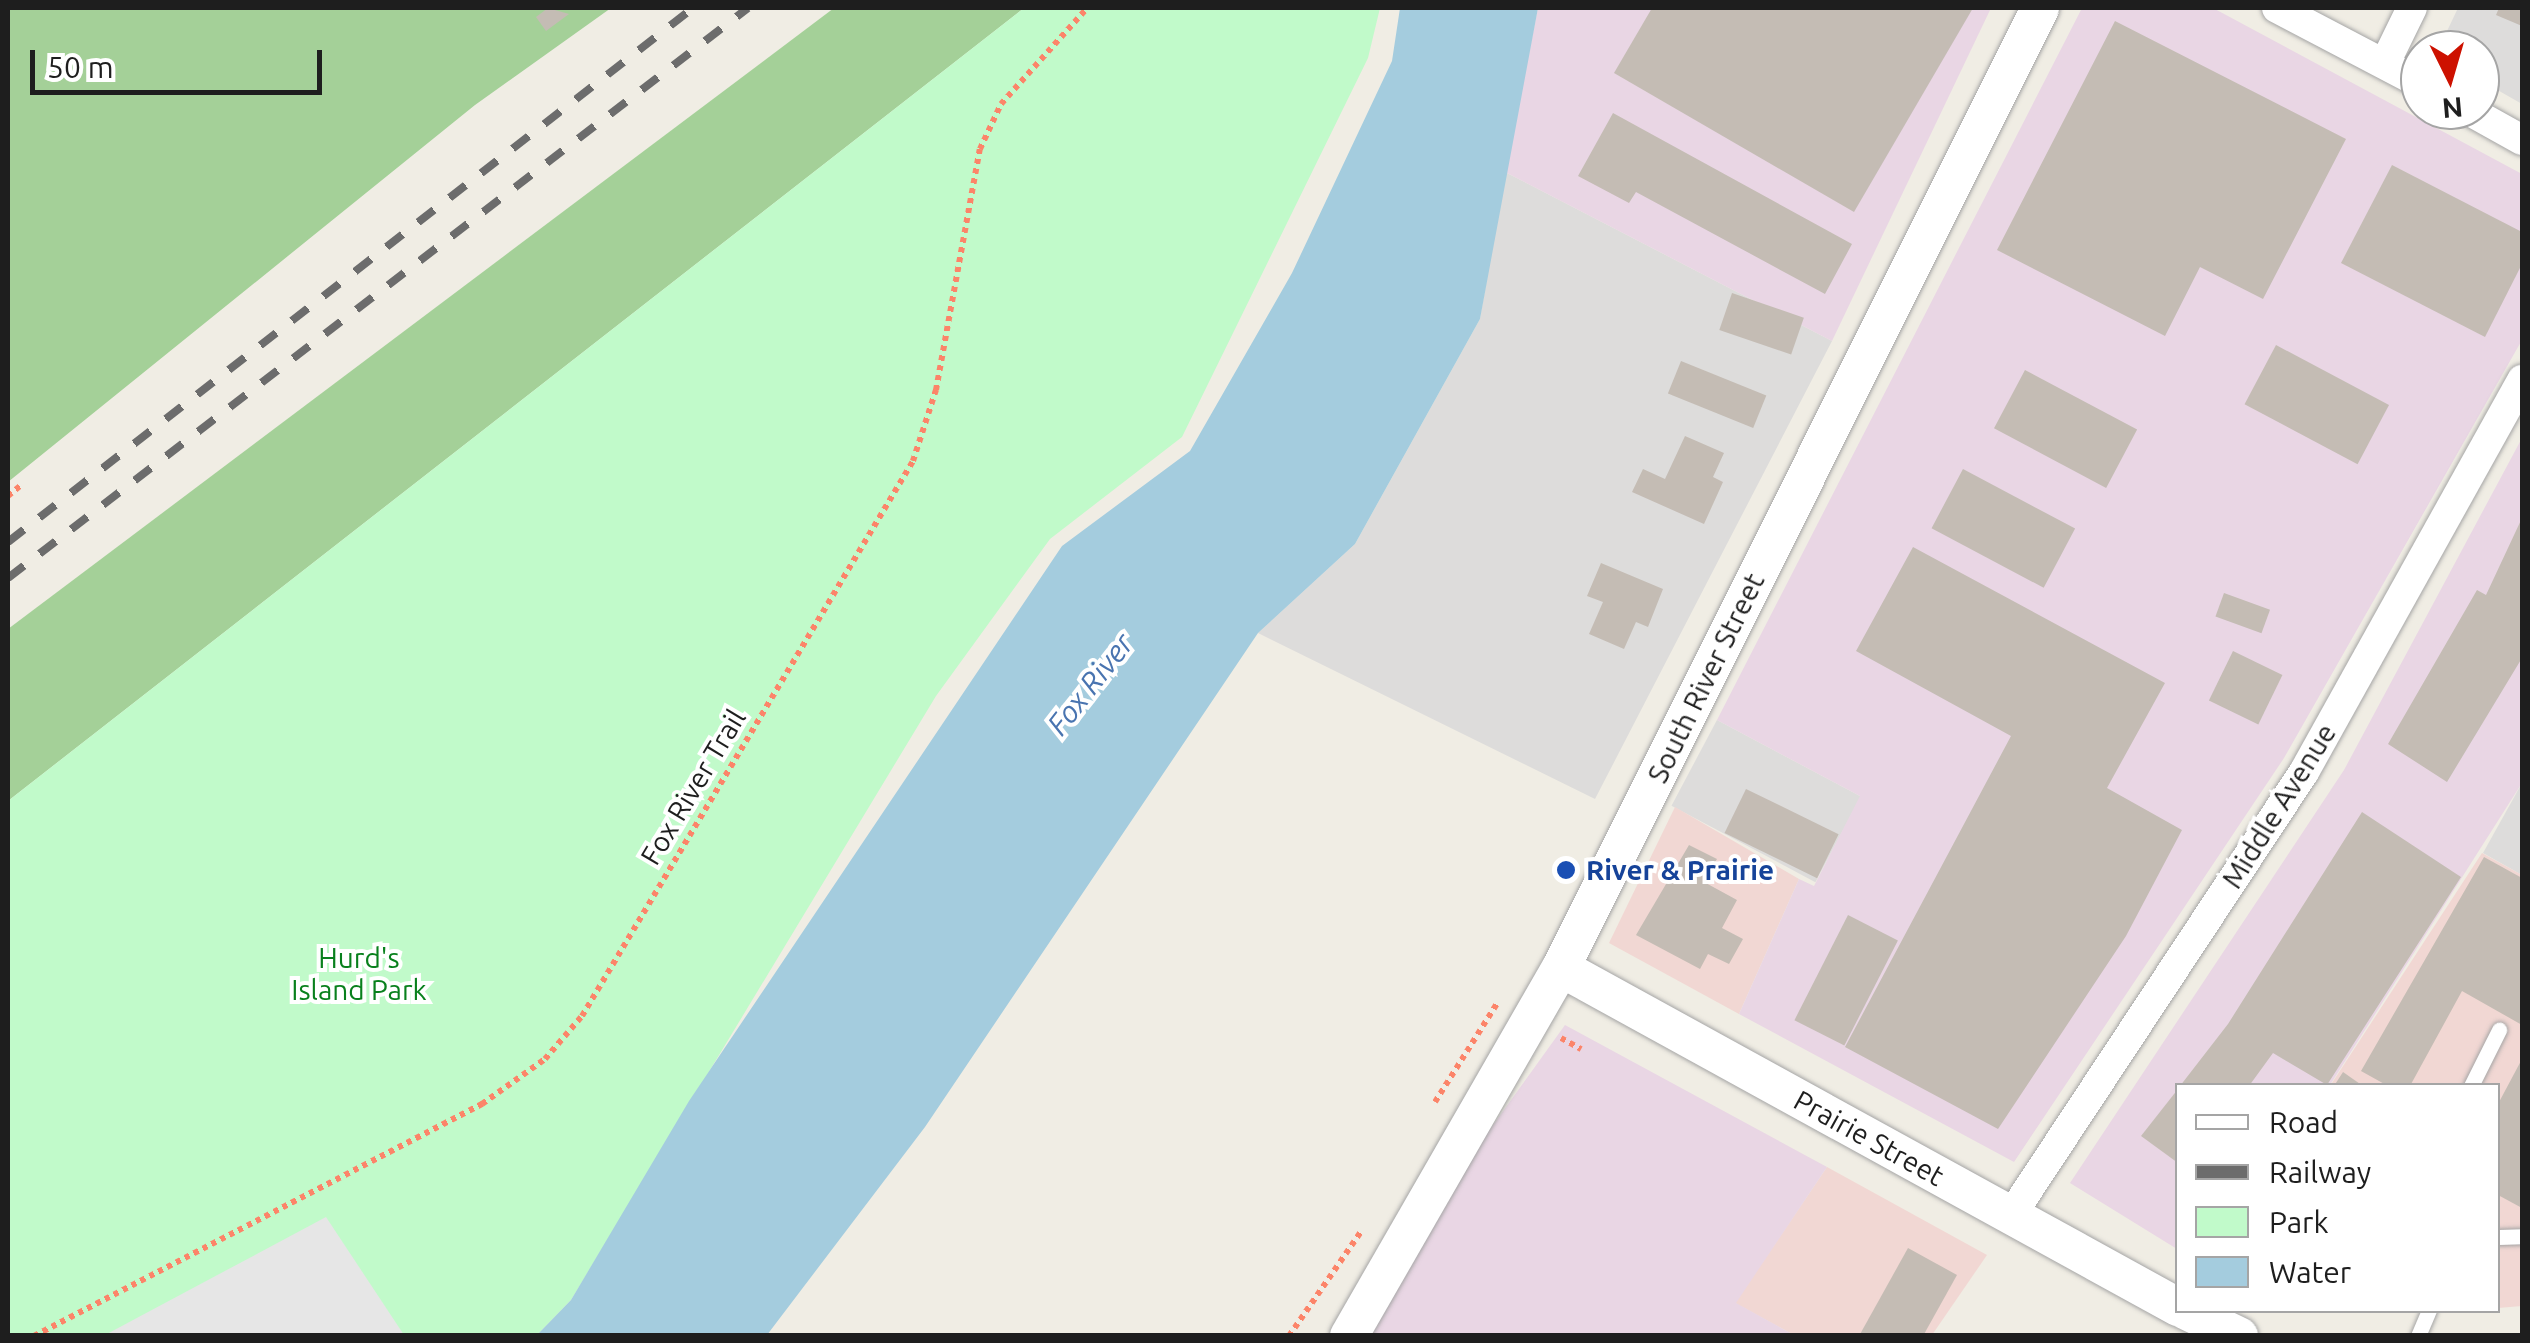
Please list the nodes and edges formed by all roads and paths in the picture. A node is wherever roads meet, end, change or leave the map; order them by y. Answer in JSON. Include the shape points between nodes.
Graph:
{"nodes":[{"id":1,"x":1088,"y":8,"type":"edge"},
{"id":2,"x":2040,"y":8,"type":"edge"},
{"id":3,"x":2277,"y":8,"type":"edge"},
{"id":4,"x":2412,"y":8,"type":"edge"},
{"id":5,"x":2385,"y":64,"type":"junction"},
{"id":6,"x":2400,"y":72,"type":"edge"},
{"id":7,"x":2500,"y":128,"type":"edge"},
{"id":8,"x":2522,"y":140,"type":"edge"},
{"id":9,"x":2522,"y":380,"type":"edge"},
{"id":10,"x":20,"y":486,"type":"dead end"},
{"id":11,"x":8,"y":496,"type":"edge"},
{"id":12,"x":1561,"y":968,"type":"junction"},
{"id":13,"x":1507,"y":1007,"type":"dead end"},
{"id":14,"x":2499,"y":1030,"type":"dead end"},
{"id":15,"x":2472,"y":1083,"type":"edge"},
{"id":16,"x":1427,"y":1116,"type":"dead end"},
{"id":17,"x":1370,"y":1215,"type":"dead end"},
{"id":18,"x":2010,"y":1216,"type":"junction"},
{"id":19,"x":2175,"y":1304,"type":"edge"},
{"id":20,"x":2191,"y":1313,"type":"edge"},
{"id":21,"x":34,"y":1336,"type":"edge"},
{"id":22,"x":1289,"y":1336,"type":"edge"},
{"id":23,"x":1349,"y":1336,"type":"edge"},
{"id":24,"x":2239,"y":1336,"type":"edge"}],
"edges":[{"from":1,"to":21,"type":"path","name":"Fox River Trail","via":[[1001,104],[980,148],[963,212],[936,390],[913,461],[582,1016],[546,1059],[482,1104]]},
{"from":2,"to":12,"type":"street","name":"South River Street"},
{"from":3,"to":5,"type":"street"},
{"from":4,"to":5,"type":"street"},
{"from":5,"to":6,"type":"street"},
{"from":7,"to":8,"type":"street"},
{"from":9,"to":18,"type":"street","name":"Middle Avenue","via":[[2304,772]]},
{"from":10,"to":11,"type":"path"},
{"from":12,"to":18,"type":"street","name":"Prairie Street"},
{"from":12,"to":23,"type":"street","name":"South River Street"},
{"from":13,"to":16,"type":"path","via":[[1494,1000]]},
{"from":14,"to":15,"type":"lane"},
{"from":17,"to":22,"type":"path"},
{"from":18,"to":19,"type":"street","name":"Prairie Street"},
{"from":20,"to":24,"type":"street"}]}
